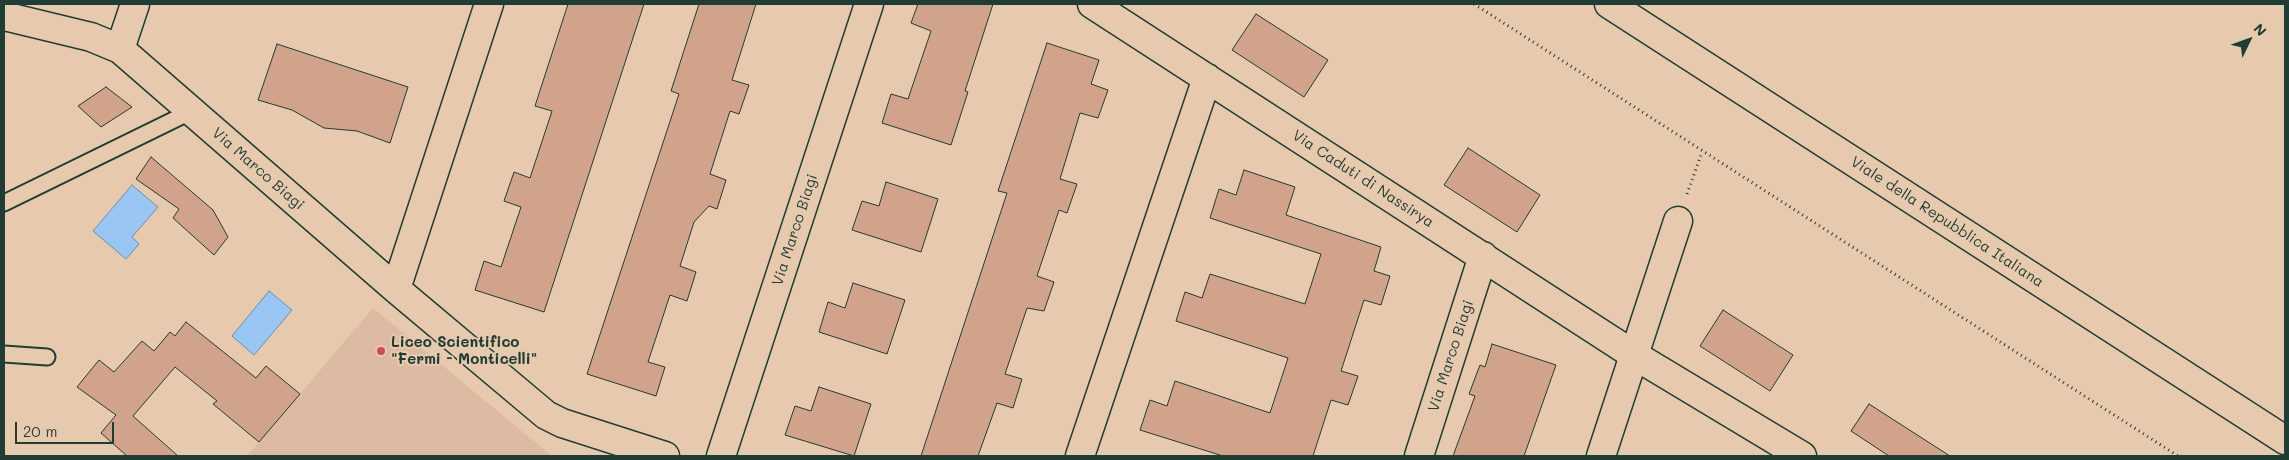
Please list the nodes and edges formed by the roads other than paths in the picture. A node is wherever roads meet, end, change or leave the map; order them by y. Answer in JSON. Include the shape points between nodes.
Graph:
{"nodes":[{"id":1,"x":135,"y":4,"type":"edge"},
{"id":2,"x":489,"y":4,"type":"edge"},
{"id":3,"x":869,"y":4,"type":"edge"},
{"id":4,"x":1092,"y":4,"type":"edge"},
{"id":5,"x":1609,"y":4,"type":"edge"},
{"id":6,"x":4,"y":16,"type":"edge"},
{"id":7,"x":120,"y":49,"type":"junction"},
{"id":8,"x":1207,"y":78,"type":"junction"},
{"id":9,"x":192,"y":111,"type":"junction"},
{"id":10,"x":4,"y":203,"type":"edge"},
{"id":11,"x":1678,"y":221,"type":"road end"},
{"id":12,"x":1483,"y":256,"type":"junction"},
{"id":13,"x":396,"y":289,"type":"junction"},
{"id":14,"x":4,"y":354,"type":"edge"},
{"id":15,"x":1634,"y":355,"type":"junction"},
{"id":16,"x":47,"y":358,"type":"dead end"},
{"id":17,"x":2285,"y":440,"type":"edge"},
{"id":18,"x":665,"y":456,"type":"edge"},
{"id":19,"x":721,"y":456,"type":"edge"},
{"id":20,"x":1080,"y":456,"type":"edge"},
{"id":21,"x":1419,"y":456,"type":"edge"},
{"id":22,"x":1601,"y":456,"type":"edge"},
{"id":23,"x":1802,"y":456,"type":"edge"}],
"edges":[{"from":1,"to":7,"type":"street"},
{"from":2,"to":13,"type":"street"},
{"from":3,"to":19,"type":"street","name":"Via Marco Biagi"},
{"from":4,"to":8,"type":"street","name":"Via Caduti di Nassirya"},
{"from":5,"to":17,"type":"street","name":"Viale della Repubblica Italiana"},
{"from":6,"to":7,"type":"street","name":"Via Marco Biagi","via":[[91,37]]},
{"from":7,"to":9,"type":"street","name":"Via Marco Biagi"},
{"from":8,"to":12,"type":"street","name":"Via Caduti di Nassirya"},
{"from":8,"to":20,"type":"street"},
{"from":9,"to":10,"type":"lane"},
{"from":9,"to":13,"type":"street","name":"Via Marco Biagi"},
{"from":11,"to":15,"type":"street"},
{"from":12,"to":15,"type":"street","name":"Via Caduti di Nassirya"},
{"from":12,"to":21,"type":"street","name":"Via Marco Biagi"},
{"from":13,"to":18,"type":"street","name":"Via Marco Biagi","via":[[546,415]]},
{"from":14,"to":16,"type":"lane"},
{"from":15,"to":22,"type":"street"},
{"from":15,"to":23,"type":"street","name":"Via Caduti di Nassirya"}]}
